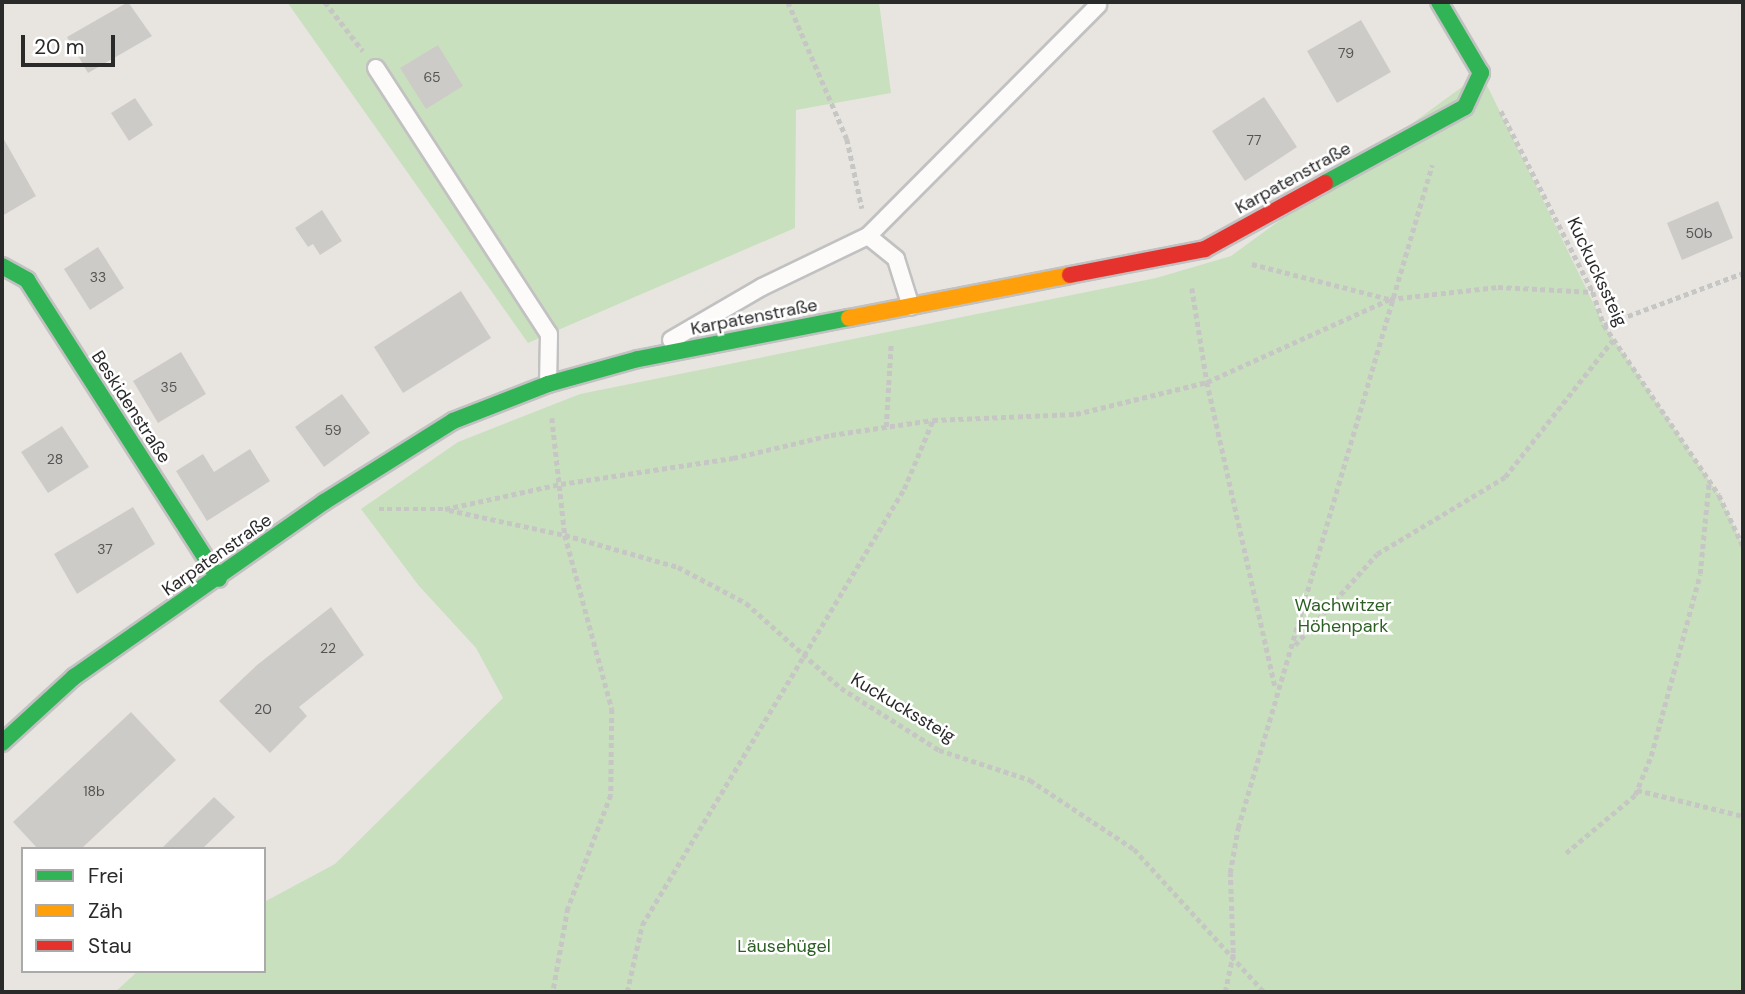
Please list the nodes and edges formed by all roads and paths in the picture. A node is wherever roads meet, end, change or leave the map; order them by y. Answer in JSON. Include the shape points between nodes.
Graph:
{"nodes":[{"id":1,"x":325,"y":2,"type":"edge"},
{"id":2,"x":789,"y":2,"type":"edge"},
{"id":3,"x":1439,"y":2,"type":"edge"},
{"id":4,"x":1098,"y":5,"type":"dead end"},
{"id":5,"x":376,"y":68,"type":"joint"},
{"id":6,"x":1500,"y":109,"type":"dead end"},
{"id":7,"x":1435,"y":155,"type":"dead end"},
{"id":8,"x":868,"y":236,"type":"junction"},
{"id":9,"x":1186,"y":255,"type":"junction"},
{"id":10,"x":1249,"y":263,"type":"dead end"},
{"id":11,"x":2,"y":266,"type":"edge"},
{"id":12,"x":1743,"y":273,"type":"edge"},
{"id":13,"x":1593,"y":292,"type":"junction"},
{"id":14,"x":1390,"y":299,"type":"junction"},
{"id":15,"x":911,"y":307,"type":"junction"},
{"id":16,"x":893,"y":311,"type":"junction"},
{"id":17,"x":1604,"y":325,"type":"junction"},
{"id":18,"x":1614,"y":340,"type":"junction"},
{"id":19,"x":638,"y":359,"type":"junction"},
{"id":20,"x":1207,"y":382,"type":"junction"},
{"id":21,"x":548,"y":384,"type":"junction"},
{"id":22,"x":933,"y":420,"type":"junction"},
{"id":23,"x":886,"y":427,"type":"junction"},
{"id":24,"x":1709,"y":480,"type":"junction"},
{"id":25,"x":561,"y":484,"type":"junction"},
{"id":26,"x":375,"y":509,"type":"dead end"},
{"id":27,"x":444,"y":509,"type":"junction"},
{"id":28,"x":565,"y":535,"type":"junction"},
{"id":29,"x":1743,"y":546,"type":"edge"},
{"id":30,"x":219,"y":579,"type":"junction"},
{"id":31,"x":1293,"y":649,"type":"junction"},
{"id":32,"x":804,"y":652,"type":"junction"},
{"id":33,"x":1276,"y":687,"type":"junction"},
{"id":34,"x":2,"y":743,"type":"edge"},
{"id":35,"x":1637,"y":790,"type":"junction"},
{"id":36,"x":1743,"y":816,"type":"edge"},
{"id":37,"x":1566,"y":853,"type":"dead end"},
{"id":38,"x":1233,"y":953,"type":"junction"},
{"id":39,"x":552,"y":992,"type":"edge"},
{"id":40,"x":626,"y":992,"type":"edge"},
{"id":41,"x":1225,"y":992,"type":"edge"},
{"id":42,"x":1264,"y":992,"type":"edge"}],
"edges":[{"from":1,"to":5,"type":"path"},
{"from":2,"to":8,"type":"path","via":[[847,139]]},
{"from":3,"to":9,"type":"street","name":"Karpatenstraße","via":[[1481,73],[1465,107]]},
{"from":4,"to":8,"type":"lane"},
{"from":5,"to":21,"type":"lane","via":[[549,334]]},
{"from":6,"to":13,"type":"path","name":"Kuckuckssteig"},
{"from":7,"to":14,"type":"path"},
{"from":8,"to":15,"type":"lane","via":[[896,259]]},
{"from":8,"to":19,"type":"lane","via":[[762,287]]},
{"from":9,"to":15,"type":"street","name":"Karpatenstraße"},
{"from":9,"to":20,"type":"path"},
{"from":10,"to":14,"type":"path"},
{"from":11,"to":30,"type":"street","name":"Beskidenstraße","via":[[27,280]]},
{"from":12,"to":17,"type":"path"},
{"from":13,"to":14,"type":"path","via":[[1498,287]]},
{"from":13,"to":17,"type":"path","name":"Kuckuckssteig"},
{"from":14,"to":20,"type":"path"},
{"from":14,"to":31,"type":"path"},
{"from":15,"to":16,"type":"street","name":"Karpatenstraße"},
{"from":16,"to":19,"type":"street","name":"Karpatenstraße"},
{"from":16,"to":23,"type":"path"},
{"from":17,"to":18,"type":"path","name":"Kuckuckssteig"},
{"from":18,"to":24,"type":"path","name":"Kuckuckssteig"},
{"from":18,"to":31,"type":"path","via":[[1505,477],[1377,554]]},
{"from":19,"to":21,"type":"street","name":"Karpatenstraße"},
{"from":20,"to":22,"type":"path","via":[[1076,414]]},
{"from":20,"to":33,"type":"path"},
{"from":21,"to":25,"type":"path"},
{"from":21,"to":30,"type":"street","name":"Karpatenstraße","via":[[453,421],[324,502]]},
{"from":22,"to":23,"type":"path"},
{"from":22,"to":32,"type":"path","via":[[904,489]]},
{"from":23,"to":25,"type":"path","via":[[733,458]]},
{"from":24,"to":29,"type":"path","name":"Kuckuckssteig"},
{"from":24,"to":35,"type":"path","via":[[1700,574],[1651,756]]},
{"from":25,"to":27,"type":"path"},
{"from":25,"to":28,"type":"path"},
{"from":26,"to":27,"type":"path"},
{"from":27,"to":28,"type":"path","name":"Kuckuckssteig"},
{"from":28,"to":32,"type":"path","name":"Kuckuckssteig","via":[[678,567],[746,603]]},
{"from":28,"to":39,"type":"path","via":[[612,709],[611,795],[568,908]]},
{"from":30,"to":34,"type":"street","name":"Karpatenstraße","via":[[74,677]]},
{"from":31,"to":33,"type":"path"},
{"from":32,"to":38,"type":"path","name":"Kuckuckssteig","via":[[841,688],[939,750],[1030,780],[1134,849],[1204,929]]},
{"from":32,"to":40,"type":"path","via":[[642,925]]},
{"from":33,"to":38,"type":"path","via":[[1230,873]]},
{"from":35,"to":36,"type":"path"},
{"from":35,"to":37,"type":"path"},
{"from":38,"to":41,"type":"path"},
{"from":38,"to":42,"type":"path","name":"Kuckuckssteig"}]}
